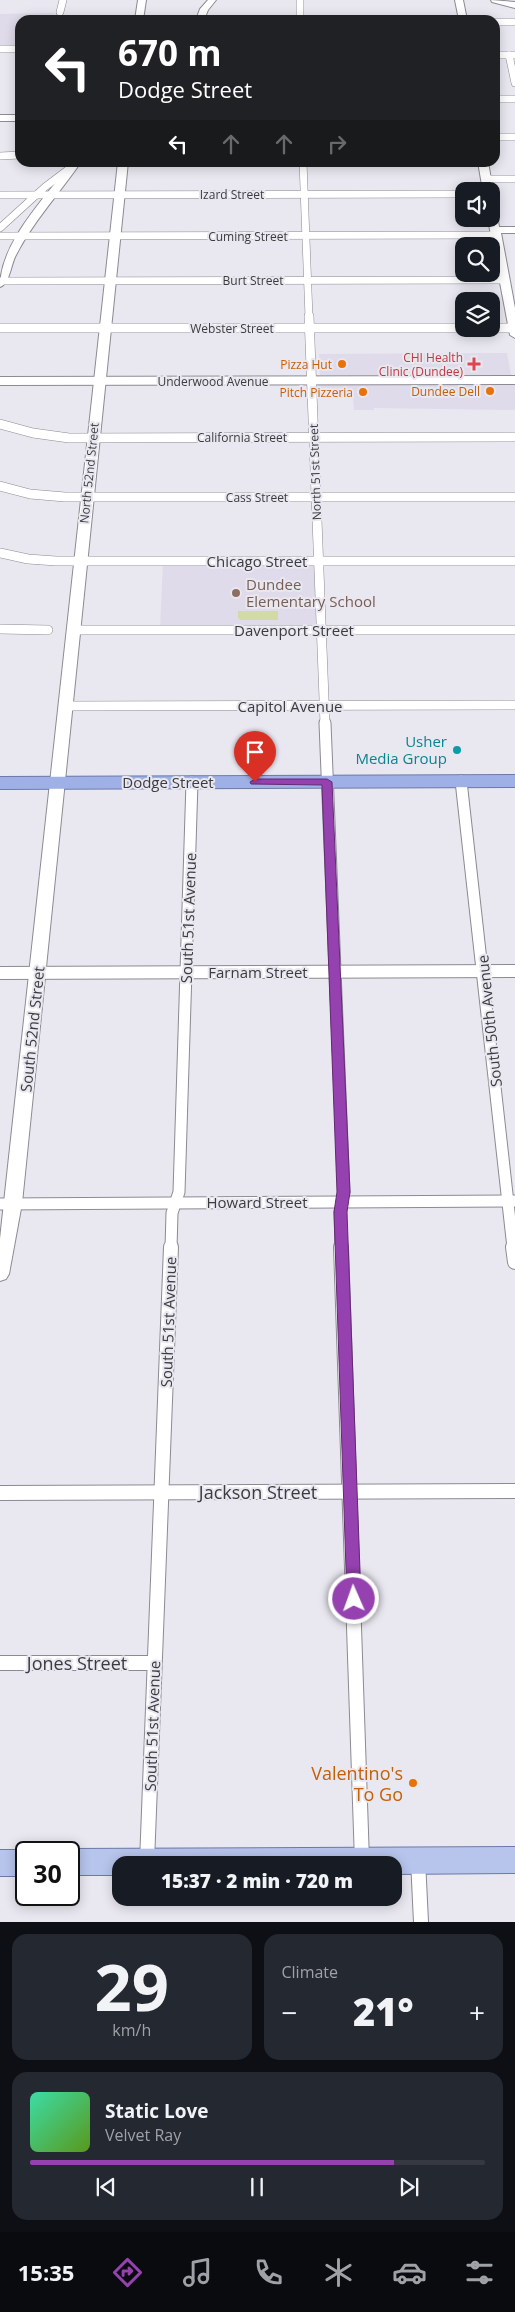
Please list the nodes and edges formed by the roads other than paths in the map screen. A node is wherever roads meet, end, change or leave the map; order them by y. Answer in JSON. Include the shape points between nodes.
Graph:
{"nodes":[{"id":1,"x":63,"y":0,"type":"edge"},
{"id":2,"x":142,"y":0,"type":"edge"},
{"id":3,"x":212,"y":0,"type":"edge"},
{"id":4,"x":300,"y":0,"type":"edge"},
{"id":5,"x":495,"y":0,"type":"edge"},
{"id":6,"x":459,"y":1,"type":"edge"},
{"id":7,"x":515,"y":4,"type":"edge"},
{"id":8,"x":60,"y":12,"type":"dead end"},
{"id":9,"x":140,"y":15,"type":"edge"},
{"id":10,"x":202,"y":15,"type":"edge"},
{"id":11,"x":300,"y":15,"type":"edge"},
{"id":12,"x":462,"y":15,"type":"edge"},
{"id":13,"x":500,"y":22,"type":"edge"},
{"id":14,"x":515,"y":22,"type":"edge"},
{"id":15,"x":0,"y":49,"type":"edge"},
{"id":16,"x":15,"y":49,"type":"edge"},
{"id":17,"x":512,"y":55,"type":"edge"},
{"id":18,"x":515,"y":83,"type":"edge"},
{"id":19,"x":500,"y":99,"type":"edge"},
{"id":20,"x":515,"y":99,"type":"edge"},
{"id":21,"x":0,"y":118,"type":"edge"},
{"id":22,"x":15,"y":118,"type":"edge"},
{"id":23,"x":500,"y":137,"type":"edge"},
{"id":24,"x":515,"y":137,"type":"edge"},
{"id":25,"x":0,"y":156,"type":"edge"},
{"id":26,"x":15,"y":156,"type":"edge"},
{"id":27,"x":71,"y":167,"type":"edge"},
{"id":28,"x":73,"y":167,"type":"edge"},
{"id":29,"x":122,"y":167,"type":"edge"},
{"id":30,"x":303,"y":167,"type":"edge"},
{"id":31,"x":484,"y":167,"type":"edge"},
{"id":32,"x":486,"y":179,"type":"junction"},
{"id":33,"x":515,"y":179,"type":"edge"},
{"id":34,"x":486,"y":182,"type":"edge"},
{"id":35,"x":37,"y":194,"type":"junction"},
{"id":36,"x":51,"y":194,"type":"junction"},
{"id":37,"x":119,"y":194,"type":"junction"},
{"id":38,"x":304,"y":194,"type":"junction"},
{"id":39,"x":455,"y":194,"type":"edge"},
{"id":40,"x":0,"y":195,"type":"edge"},
{"id":41,"x":495,"y":227,"type":"edge"},
{"id":42,"x":0,"y":228,"type":"edge"},
{"id":43,"x":515,"y":230,"type":"edge"},
{"id":44,"x":496,"y":233,"type":"junction"},
{"id":45,"x":0,"y":236,"type":"edge"},
{"id":46,"x":21,"y":236,"type":"junction"},
{"id":47,"x":114,"y":236,"type":"junction"},
{"id":48,"x":306,"y":236,"type":"junction"},
{"id":49,"x":307,"y":280,"type":"junction"},
{"id":50,"x":110,"y":281,"type":"junction"},
{"id":51,"x":1,"y":282,"type":"edge"},
{"id":52,"x":508,"y":282,"type":"edge"},
{"id":53,"x":0,"y":328,"type":"edge"},
{"id":54,"x":104,"y":328,"type":"junction"},
{"id":55,"x":309,"y":328,"type":"junction"},
{"id":56,"x":455,"y":328,"type":"edge"},
{"id":57,"x":500,"y":329,"type":"edge"},
{"id":58,"x":514,"y":330,"type":"edge"},
{"id":59,"x":311,"y":380,"type":"junction"},
{"id":60,"x":515,"y":380,"type":"edge"},
{"id":61,"x":0,"y":381,"type":"edge"},
{"id":62,"x":98,"y":381,"type":"junction"},
{"id":63,"x":0,"y":424,"type":"edge"},
{"id":64,"x":313,"y":437,"type":"junction"},
{"id":65,"x":515,"y":437,"type":"edge"},
{"id":66,"x":92,"y":438,"type":"junction"},
{"id":67,"x":0,"y":486,"type":"edge"},
{"id":68,"x":515,"y":496,"type":"edge"},
{"id":69,"x":86,"y":497,"type":"junction"},
{"id":70,"x":315,"y":497,"type":"junction"},
{"id":71,"x":3,"y":556,"type":"edge"},
{"id":72,"x":80,"y":560,"type":"junction"},
{"id":73,"x":318,"y":561,"type":"junction"},
{"id":74,"x":515,"y":561,"type":"edge"},
{"id":75,"x":0,"y":629,"type":"edge"},
{"id":76,"x":48,"y":630,"type":"dead end"},
{"id":77,"x":72,"y":630,"type":"junction"},
{"id":78,"x":321,"y":630,"type":"junction"},
{"id":79,"x":515,"y":630,"type":"edge"},
{"id":80,"x":65,"y":706,"type":"junction"},
{"id":81,"x":324,"y":706,"type":"junction"},
{"id":82,"x":515,"y":706,"type":"edge"},
{"id":83,"x":461,"y":781,"type":"junction"},
{"id":84,"x":515,"y":781,"type":"edge"},
{"id":85,"x":192,"y":782,"type":"junction"},
{"id":86,"x":327,"y":782,"type":"junction"},
{"id":87,"x":0,"y":783,"type":"edge"},
{"id":88,"x":57,"y":783,"type":"junction"},
{"id":89,"x":334,"y":971,"type":"junction"},
{"id":90,"x":483,"y":971,"type":"junction"},
{"id":91,"x":515,"y":971,"type":"edge"},
{"id":92,"x":0,"y":972,"type":"edge"},
{"id":93,"x":37,"y":972,"type":"junction"},
{"id":94,"x":186,"y":972,"type":"junction"},
{"id":95,"x":512,"y":1200,"type":"edge"},
{"id":96,"x":342,"y":1201,"type":"junction"},
{"id":97,"x":176,"y":1202,"type":"junction"},
{"id":98,"x":7,"y":1203,"type":"edge"},
{"id":99,"x":515,"y":1262,"type":"edge"},
{"id":100,"x":0,"y":1274,"type":"edge"},
{"id":101,"x":515,"y":1490,"type":"edge"},
{"id":102,"x":351,"y":1491,"type":"junction"},
{"id":103,"x":162,"y":1492,"type":"junction"},
{"id":104,"x":0,"y":1493,"type":"edge"},
{"id":105,"x":0,"y":1663,"type":"edge"},
{"id":106,"x":154,"y":1663,"type":"junction"},
{"id":107,"x":147,"y":1856,"type":"edge"},
{"id":108,"x":362,"y":1856,"type":"edge"},
{"id":109,"x":402,"y":1860,"type":"edge"},
{"id":110,"x":418,"y":1860,"type":"junction"},
{"id":111,"x":515,"y":1860,"type":"edge"},
{"id":112,"x":80,"y":1862,"type":"edge"},
{"id":113,"x":112,"y":1862,"type":"edge"},
{"id":114,"x":0,"y":1863,"type":"edge"},
{"id":115,"x":15,"y":1863,"type":"edge"},
{"id":116,"x":421,"y":1922,"type":"edge"}],
"edges":[{"from":1,"to":8,"type":"street"},
{"from":2,"to":9,"type":"street"},
{"from":3,"to":10,"type":"street"},
{"from":4,"to":11,"type":"street"},
{"from":5,"to":7,"type":"main road"},
{"from":6,"to":12,"type":"street"},
{"from":13,"to":14,"type":"street"},
{"from":15,"to":16,"type":"street"},
{"from":17,"to":18,"type":"street"},
{"from":19,"to":20,"type":"street"},
{"from":21,"to":22,"type":"street"},
{"from":23,"to":24,"type":"street"},
{"from":25,"to":26,"type":"street"},
{"from":27,"to":35,"type":"street"},
{"from":28,"to":36,"type":"street"},
{"from":29,"to":37,"type":"street","name":"North 52nd Street"},
{"from":30,"to":38,"type":"street","name":"North 51st Street"},
{"from":31,"to":32,"type":"street"},
{"from":32,"to":33,"type":"street"},
{"from":32,"to":34,"type":"street"},
{"from":35,"to":36,"type":"street","name":"Izard Street"},
{"from":35,"to":40,"type":"street","name":"Izard Street"},
{"from":35,"to":42,"type":"street"},
{"from":36,"to":37,"type":"street","name":"Izard Street"},
{"from":36,"to":46,"type":"street"},
{"from":37,"to":38,"type":"street","name":"Izard Street"},
{"from":37,"to":47,"type":"street","name":"North 52nd Street"},
{"from":38,"to":39,"type":"street","name":"Izard Street"},
{"from":38,"to":48,"type":"street","name":"North 51st Street"},
{"from":41,"to":44,"type":"street"},
{"from":43,"to":44,"type":"street","name":"Cuming Street"},
{"from":44,"to":48,"type":"street","name":"Cuming Street"},
{"from":44,"to":52,"type":"street"},
{"from":45,"to":46,"type":"street","name":"Cuming Street"},
{"from":46,"to":47,"type":"street","name":"Cuming Street"},
{"from":46,"to":51,"type":"street"},
{"from":47,"to":48,"type":"street","name":"Cuming Street"},
{"from":47,"to":50,"type":"street","name":"North 52nd Street"},
{"from":48,"to":49,"type":"street","name":"North 51st Street"},
{"from":49,"to":50,"type":"street","name":"Burt Street"},
{"from":49,"to":52,"type":"street","name":"Burt Street"},
{"from":49,"to":55,"type":"street","name":"North 51st Street"},
{"from":50,"to":51,"type":"street","name":"Burt Street"},
{"from":50,"to":54,"type":"street","name":"North 52nd Street"},
{"from":52,"to":58,"type":"street"},
{"from":53,"to":54,"type":"street","name":"Webster Street"},
{"from":54,"to":55,"type":"street","name":"Webster Street"},
{"from":54,"to":62,"type":"street","name":"North 52nd Street"},
{"from":55,"to":56,"type":"street","name":"Webster Street"},
{"from":55,"to":59,"type":"street","name":"North 51st Street"},
{"from":57,"to":58,"type":"street"},
{"from":59,"to":60,"type":"main road","name":"Underwood Avenue"},
{"from":59,"to":62,"type":"main road","name":"Underwood Avenue"},
{"from":59,"to":64,"type":"street","name":"North 51st Street"},
{"from":61,"to":62,"type":"main road","name":"Underwood Avenue"},
{"from":62,"to":66,"type":"street","name":"North 52nd Street"},
{"from":63,"to":66,"type":"street","name":"California Street","via":[[48,436]]},
{"from":64,"to":65,"type":"street","name":"California Street"},
{"from":64,"to":66,"type":"street","name":"California Street"},
{"from":64,"to":70,"type":"street","name":"North 51st Street"},
{"from":66,"to":69,"type":"street","name":"North 52nd Street"},
{"from":67,"to":69,"type":"street","name":"Cass Street","via":[[39,495]]},
{"from":68,"to":70,"type":"street","name":"Cass Street"},
{"from":69,"to":70,"type":"street","name":"Cass Street"},
{"from":69,"to":72,"type":"street","name":"North 52nd Street"},
{"from":70,"to":73,"type":"street","name":"North 51st Street"},
{"from":71,"to":72,"type":"street","name":"Chicago Street"},
{"from":72,"to":73,"type":"street","name":"Chicago Street"},
{"from":72,"to":77,"type":"street","name":"North 52nd Street"},
{"from":73,"to":74,"type":"street","name":"Chicago Street"},
{"from":73,"to":78,"type":"street","name":"North 51st Street"},
{"from":75,"to":76,"type":"street"},
{"from":77,"to":78,"type":"street","name":"Davenport Street"},
{"from":77,"to":80,"type":"street","name":"North 52nd Street"},
{"from":78,"to":79,"type":"street","name":"Davenport Street"},
{"from":78,"to":81,"type":"street","name":"North 51st Street"},
{"from":80,"to":81,"type":"street","name":"Capitol Avenue"},
{"from":80,"to":88,"type":"street","name":"North 52nd Street"},
{"from":81,"to":82,"type":"street","name":"Capitol Avenue"},
{"from":81,"to":86,"type":"street","name":"North 51st Street"},
{"from":83,"to":84,"type":"highway","name":"Dodge Street"},
{"from":83,"to":86,"type":"highway","name":"Dodge Street"},
{"from":83,"to":90,"type":"street","name":"South 50th Avenue"},
{"from":85,"to":86,"type":"highway","name":"Dodge Street"},
{"from":85,"to":88,"type":"highway","name":"Dodge Street"},
{"from":85,"to":94,"type":"street","name":"South 51st Avenue"},
{"from":86,"to":89,"type":"street","name":"North 51st Street"},
{"from":87,"to":88,"type":"highway","name":"Dodge Street"},
{"from":88,"to":93,"type":"street","name":"South 52nd Street"},
{"from":89,"to":90,"type":"main road","name":"Farnam Street"},
{"from":89,"to":94,"type":"main road","name":"Farnam Street"},
{"from":89,"to":96,"type":"street","name":"North 51st Street"},
{"from":90,"to":91,"type":"main road","name":"Farnam Street"},
{"from":90,"to":95,"type":"street","name":"South 50th Avenue"},
{"from":92,"to":93,"type":"main road","name":"Farnam Street"},
{"from":93,"to":94,"type":"main road","name":"Farnam Street"},
{"from":93,"to":98,"type":"street","name":"South 52nd Street"},
{"from":94,"to":97,"type":"street","name":"South 51st Avenue","via":[[179,1192]]},
{"from":95,"to":96,"type":"street","name":"Howard Street"},
{"from":95,"to":99,"type":"street","name":"South 50th Avenue"},
{"from":96,"to":97,"type":"street","name":"Howard Street"},
{"from":96,"to":102,"type":"street","name":"North 51st Street"},
{"from":97,"to":98,"type":"street","name":"Howard Street"},
{"from":97,"to":103,"type":"street","name":"South 51st Avenue","via":[[172,1213]]},
{"from":98,"to":100,"type":"street","name":"South 52nd Street","via":[[8,1242]]},
{"from":101,"to":102,"type":"street","name":"Jackson Street"},
{"from":102,"to":103,"type":"street","name":"Jackson Street"},
{"from":102,"to":108,"type":"street","name":"North 51st Street"},
{"from":103,"to":104,"type":"street","name":"Jackson Street"},
{"from":103,"to":106,"type":"street","name":"South 51st Avenue"},
{"from":105,"to":106,"type":"street","name":"Jones Street"},
{"from":106,"to":107,"type":"street","name":"South 51st Avenue"},
{"from":109,"to":110,"type":"main road"},
{"from":110,"to":111,"type":"main road"},
{"from":110,"to":116,"type":"street"},
{"from":112,"to":113,"type":"main road"},
{"from":114,"to":115,"type":"main road"}]}
